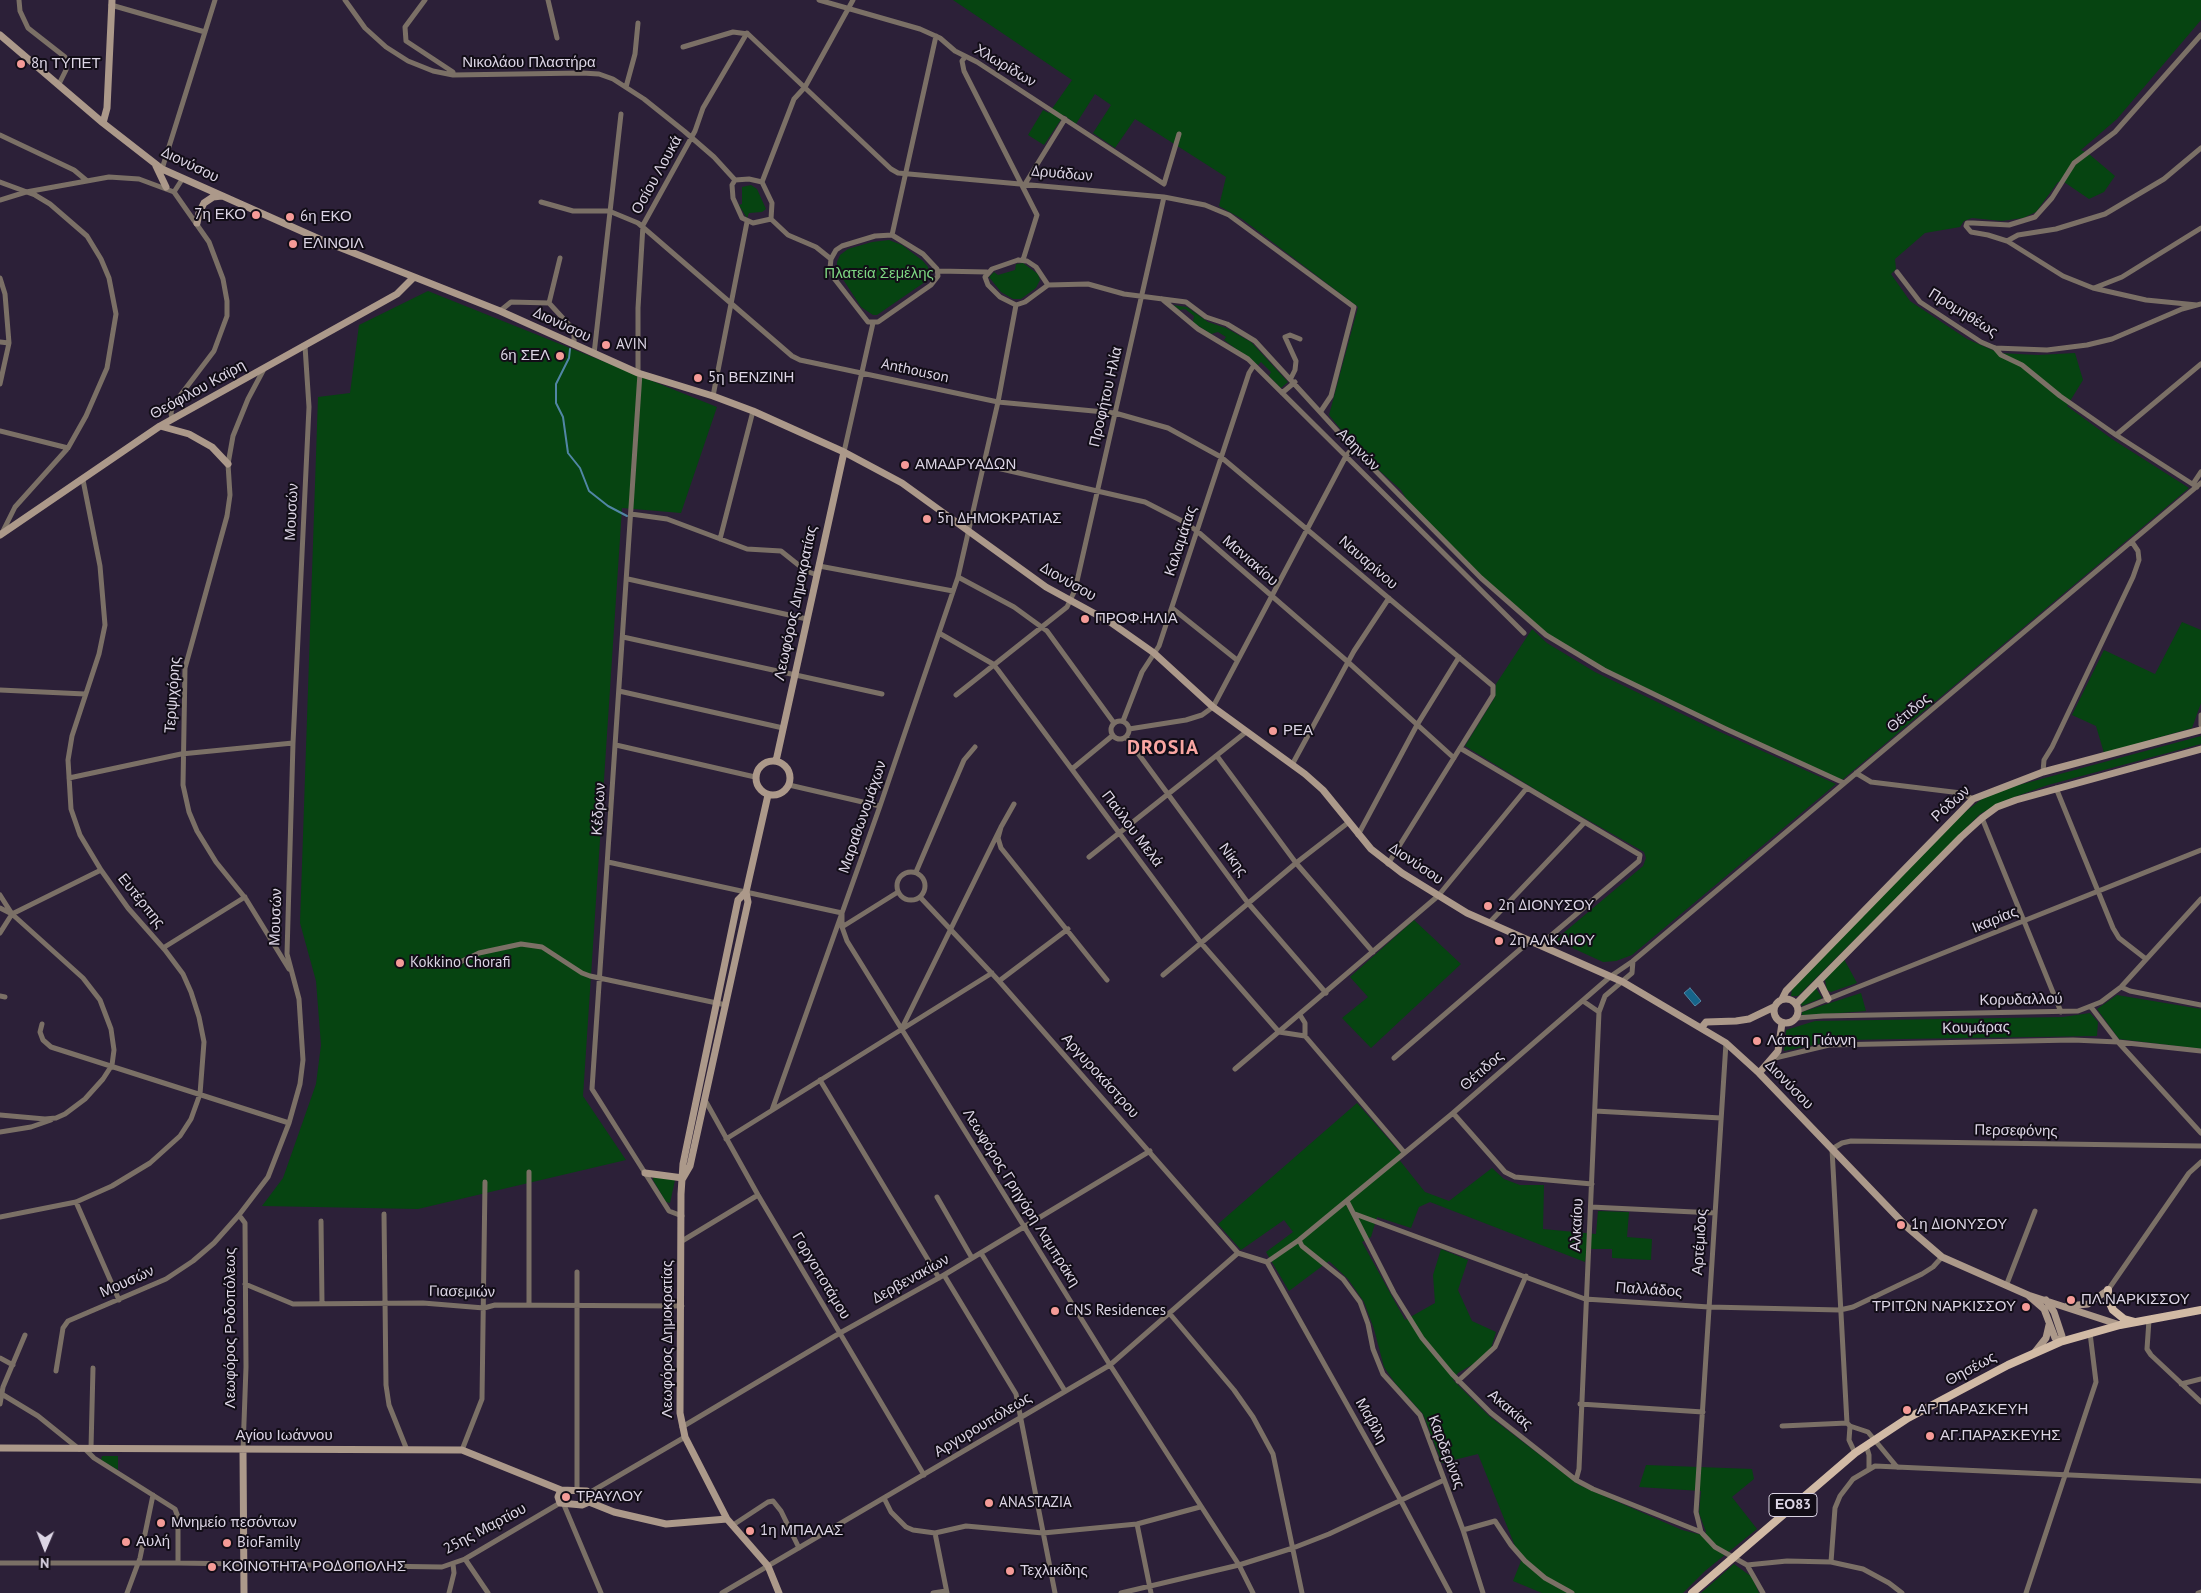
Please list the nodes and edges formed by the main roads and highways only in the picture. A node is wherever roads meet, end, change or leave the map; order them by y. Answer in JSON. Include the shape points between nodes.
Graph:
{"nodes":[{"id":1,"x":2108,"y":1290,"type":"road end"},
{"id":2,"x":2201,"y":1310,"type":"edge"},
{"id":3,"x":2139,"y":1322,"type":"junction"},
{"id":4,"x":1692,"y":1593,"type":"edge"}],
"edges":[{"from":1,"to":3,"type":"main road","via":[[2113,1310],[2124,1319]]},
{"from":2,"to":3,"type":"main road","name":"Θησέως","number":"ΕΟ83"},
{"from":3,"to":4,"type":"main road","name":"Θησέως","number":"ΕΟ83","via":[[2090,1333],[2035,1352],[1875,1438]]}]}
